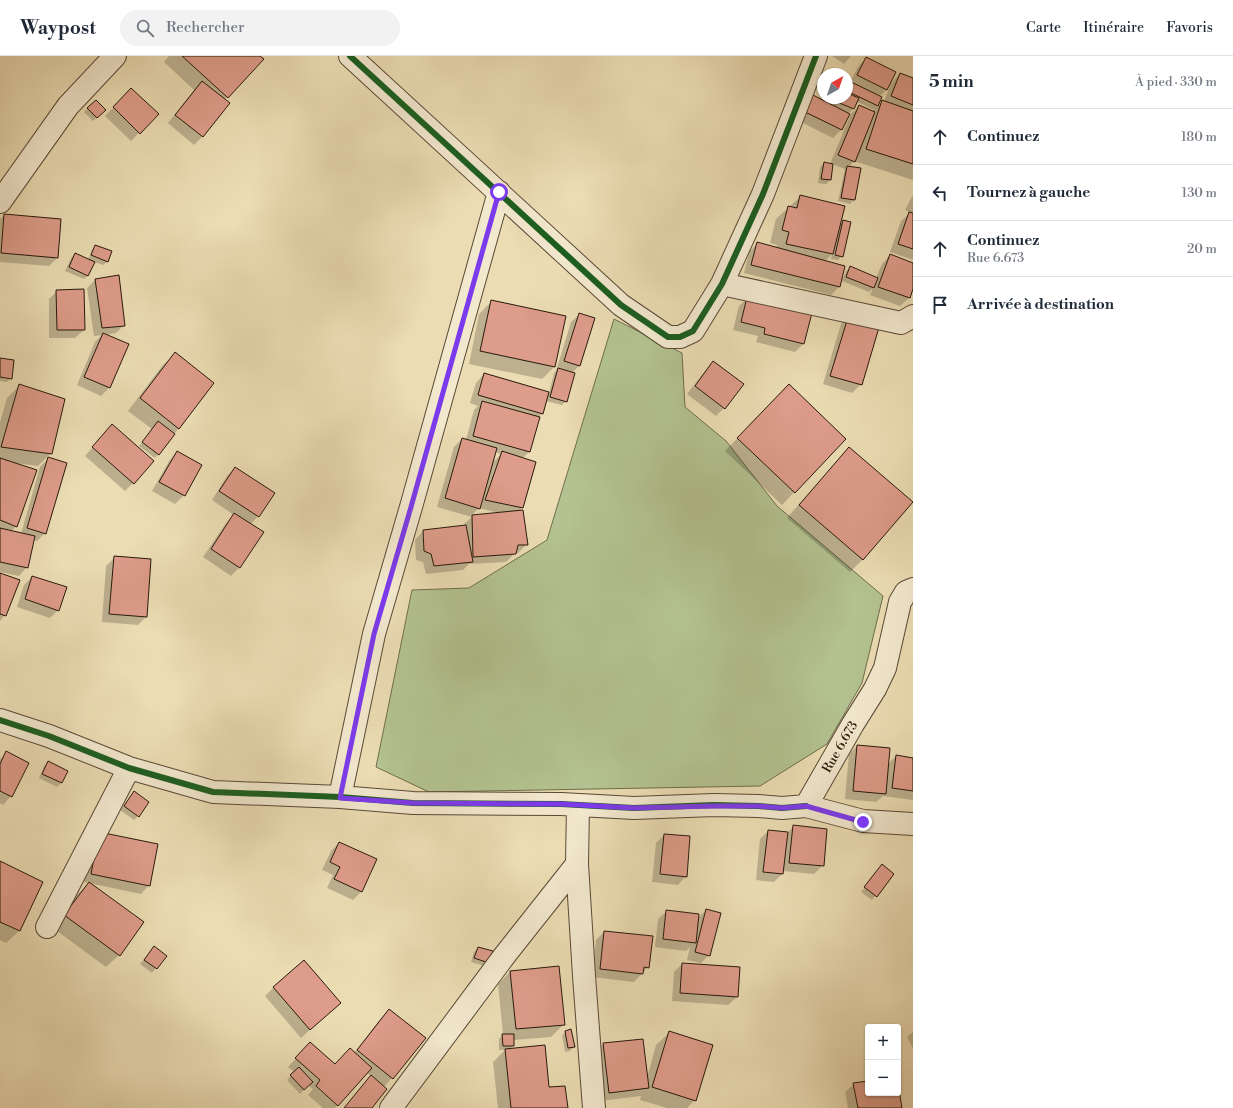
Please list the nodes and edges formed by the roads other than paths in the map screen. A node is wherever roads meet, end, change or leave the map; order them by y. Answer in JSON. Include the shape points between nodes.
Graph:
{"nodes":[{"id":1,"x":115,"y":56,"type":"edge"},
{"id":2,"x":350,"y":56,"type":"edge"},
{"id":3,"x":816,"y":56,"type":"edge"},
{"id":4,"x":499,"y":192,"type":"junction"},
{"id":5,"x":0,"y":202,"type":"edge"},
{"id":6,"x":722,"y":284,"type":"junction"},
{"id":7,"x":913,"y":316,"type":"edge"},
{"id":8,"x":913,"y":590,"type":"edge"},
{"id":9,"x":0,"y":720,"type":"edge"},
{"id":10,"x":128,"y":768,"type":"junction"},
{"id":11,"x":340,"y":798,"type":"junction"},
{"id":12,"x":578,"y":805,"type":"junction"},
{"id":13,"x":806,"y":806,"type":"junction"},
{"id":14,"x":913,"y":824,"type":"edge"},
{"id":15,"x":577,"y":864,"type":"junction"},
{"id":16,"x":47,"y":927,"type":"dead end"},
{"id":17,"x":391,"y":1108,"type":"edge"},
{"id":18,"x":594,"y":1108,"type":"edge"}],
"edges":[{"from":1,"to":5,"type":"street","via":[[68,106]]},
{"from":2,"to":4,"type":"street"},
{"from":3,"to":6,"type":"street","via":[[763,194]]},
{"from":4,"to":6,"type":"street","via":[[621,305],[668,337],[680,337],[693,331]]},
{"from":4,"to":11,"type":"street","via":[[374,634]]},
{"from":6,"to":7,"type":"street","via":[[901,323]]},
{"from":8,"to":13,"type":"street","name":"Rue 6.673","via":[[906,592],[900,602],[885,668],[876,689]]},
{"from":9,"to":10,"type":"street","via":[[49,736]]},
{"from":10,"to":11,"type":"street","via":[[213,792]]},
{"from":10,"to":16,"type":"street"},
{"from":11,"to":12,"type":"street","via":[[413,803]]},
{"from":12,"to":13,"type":"street","via":[[634,808]]},
{"from":12,"to":15,"type":"street"},
{"from":13,"to":14,"type":"street","via":[[863,822]]},
{"from":15,"to":17,"type":"street","via":[[505,955]]},
{"from":15,"to":18,"type":"street"}]}
